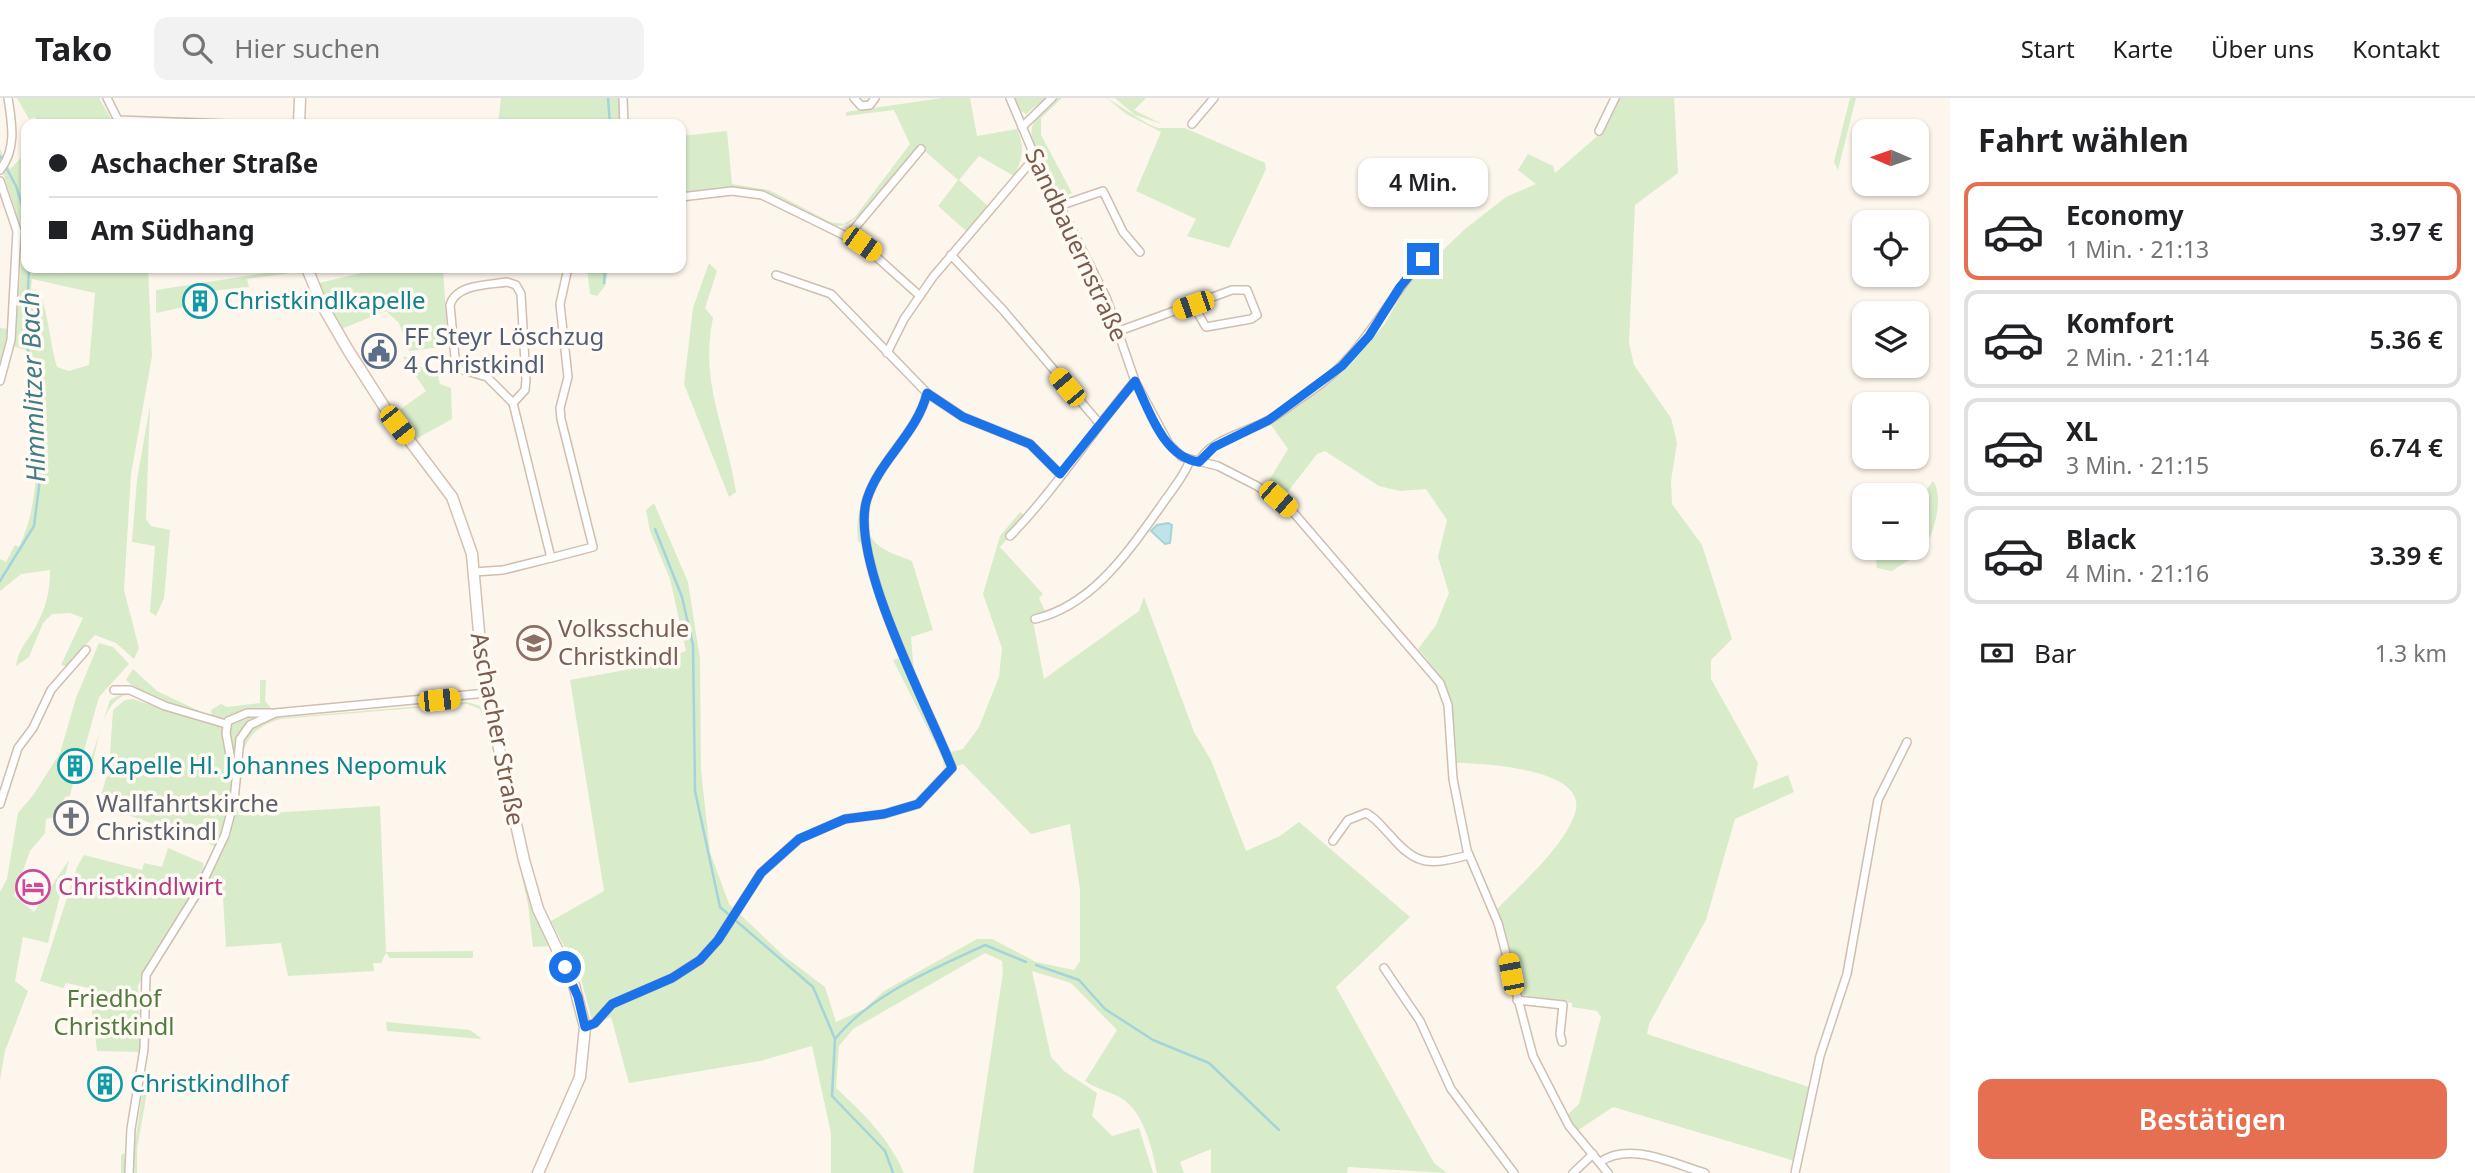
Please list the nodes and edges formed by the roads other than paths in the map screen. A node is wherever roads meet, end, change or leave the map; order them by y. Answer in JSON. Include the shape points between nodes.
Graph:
{"nodes":[{"id":1,"x":8,"y":98,"type":"edge"},
{"id":2,"x":107,"y":98,"type":"edge"},
{"id":3,"x":300,"y":98,"type":"edge"},
{"id":4,"x":623,"y":98,"type":"edge"},
{"id":5,"x":853,"y":98,"type":"edge"},
{"id":6,"x":875,"y":98,"type":"edge"},
{"id":7,"x":1010,"y":98,"type":"edge"},
{"id":8,"x":1052,"y":98,"type":"edge"},
{"id":9,"x":1214,"y":98,"type":"edge"},
{"id":10,"x":1615,"y":98,"type":"edge"},
{"id":11,"x":118,"y":119,"type":"edge"},
{"id":12,"x":299,"y":119,"type":"edge"},
{"id":13,"x":624,"y":119,"type":"edge"},
{"id":14,"x":1192,"y":124,"type":"dead end"},
{"id":15,"x":1022,"y":127,"type":"junction"},
{"id":16,"x":1599,"y":131,"type":"dead end"},
{"id":17,"x":920,"y":149,"type":"dead end"},
{"id":18,"x":1035,"y":157,"type":"junction"},
{"id":19,"x":1,"y":169,"type":"edge"},
{"id":20,"x":0,"y":181,"type":"edge"},
{"id":21,"x":686,"y":196,"type":"edge"},
{"id":22,"x":1062,"y":205,"type":"junction"},
{"id":23,"x":848,"y":236,"type":"junction"},
{"id":24,"x":1436,"y":247,"type":"dead end"},
{"id":25,"x":1140,"y":252,"type":"dead end"},
{"id":26,"x":951,"y":255,"type":"junction"},
{"id":27,"x":309,"y":273,"type":"edge"},
{"id":28,"x":567,"y":273,"type":"edge"},
{"id":29,"x":776,"y":275,"type":"dead end"},
{"id":30,"x":920,"y":296,"type":"junction"},
{"id":31,"x":1193,"y":305,"type":"junction"},
{"id":32,"x":1119,"y":331,"type":"junction"},
{"id":33,"x":887,"y":352,"type":"junction"},
{"id":34,"x":0,"y":381,"type":"edge"},
{"id":35,"x":1135,"y":381,"type":"junction"},
{"id":36,"x":927,"y":393,"type":"junction"},
{"id":37,"x":513,"y":403,"type":"junction"},
{"id":38,"x":1099,"y":423,"type":"junction"},
{"id":39,"x":1189,"y":460,"type":"junction"},
{"id":40,"x":1199,"y":462,"type":"junction"},
{"id":41,"x":1060,"y":474,"type":"junction"},
{"id":42,"x":1010,"y":536,"type":"dead end"},
{"id":43,"x":551,"y":558,"type":"junction"},
{"id":44,"x":474,"y":572,"type":"junction"},
{"id":45,"x":1035,"y":619,"type":"dead end"},
{"id":46,"x":86,"y":650,"type":"dead end"},
{"id":47,"x":114,"y":690,"type":"dead end"},
{"id":48,"x":487,"y":693,"type":"junction"},
{"id":49,"x":275,"y":713,"type":"junction"},
{"id":50,"x":226,"y":724,"type":"junction"},
{"id":51,"x":1907,"y":742,"type":"dead end"},
{"id":52,"x":235,"y":779,"type":"junction"},
{"id":53,"x":0,"y":804,"type":"edge"},
{"id":54,"x":1333,"y":841,"type":"dead end"},
{"id":55,"x":1469,"y":855,"type":"junction"},
{"id":56,"x":1384,"y":968,"type":"dead end"},
{"id":57,"x":1517,"y":1000,"type":"junction"},
{"id":58,"x":585,"y":1027,"type":"junction"},
{"id":59,"x":1562,"y":1042,"type":"dead end"},
{"id":60,"x":1593,"y":1154,"type":"junction"},
{"id":61,"x":1600,"y":1162,"type":"junction"},
{"id":62,"x":129,"y":1173,"type":"edge"},
{"id":63,"x":538,"y":1173,"type":"edge"},
{"id":64,"x":1514,"y":1173,"type":"edge"},
{"id":65,"x":1573,"y":1173,"type":"edge"},
{"id":66,"x":1608,"y":1173,"type":"edge"},
{"id":67,"x":1705,"y":1173,"type":"edge"},
{"id":68,"x":1795,"y":1173,"type":"edge"}],
"edges":[{"from":1,"to":19,"type":"street","via":[[12,145]]},
{"from":2,"to":11,"type":"street"},
{"from":3,"to":12,"type":"street"},
{"from":4,"to":13,"type":"street"},
{"from":5,"to":6,"type":"street","via":[[867,106]]},
{"from":7,"to":15,"type":"street","name":"Sandbauernstraße"},
{"from":8,"to":15,"type":"street","name":"Sandbauernstraße"},
{"from":9,"to":14,"type":"street"},
{"from":10,"to":16,"type":"street"},
{"from":15,"to":18,"type":"street","name":"Sandbauernstraße"},
{"from":17,"to":23,"type":"street"},
{"from":18,"to":22,"type":"street","name":"Sandbauernstraße"},
{"from":18,"to":26,"type":"street"},
{"from":20,"to":34,"type":"street","via":[[17,231],[11,340]]},
{"from":21,"to":23,"type":"street","via":[[732,191],[762,195]]},
{"from":22,"to":25,"type":"street","via":[[1102,191],[1123,232]]},
{"from":22,"to":32,"type":"street","name":"Sandbauernstraße"},
{"from":23,"to":30,"type":"street","via":[[877,255]]},
{"from":24,"to":40,"type":"street","via":[[1411,271],[1369,336],[1342,366],[1269,420],[1214,447]]},
{"from":26,"to":30,"type":"street"},
{"from":26,"to":38,"type":"street"},
{"from":27,"to":44,"type":"street","name":"Aschacher Straße","via":[[348,351],[452,497]]},
{"from":28,"to":43,"type":"street","via":[[560,304],[568,377],[561,419],[593,547]]},
{"from":29,"to":33,"type":"street","via":[[831,294]]},
{"from":30,"to":33,"type":"street"},
{"from":31,"to":31,"type":"street","via":[[1240,289],[1247,290],[1258,310],[1251,319],[1206,327]]},
{"from":31,"to":32,"type":"street"},
{"from":32,"to":35,"type":"street","name":"Sandbauernstraße"},
{"from":33,"to":36,"type":"street"},
{"from":35,"to":38,"type":"street"},
{"from":35,"to":39,"type":"street","name":"Sandbauernstraße","via":[[1161,433],[1174,451]]},
{"from":36,"to":41,"type":"street","via":[[963,417],[1030,444]]},
{"from":36,"to":58,"type":"street","via":[[920,415],[873,484],[864,509],[864,530],[897,642],[952,768],[918,804],[845,819],[799,839],[761,873],[709,952],[672,978],[612,1004]]},
{"from":37,"to":37,"type":"street","via":[[525,390],[526,380],[521,294],[516,285],[507,282],[460,291],[450,305],[456,368],[487,377]]},
{"from":37,"to":43,"type":"street"},
{"from":38,"to":41,"type":"street"},
{"from":39,"to":40,"type":"street"},
{"from":39,"to":45,"type":"street","via":[[1108,575],[1070,605]]},
{"from":40,"to":55,"type":"street","via":[[1219,466],[1257,486],[1293,512],[1440,683],[1448,705],[1453,779]]},
{"from":41,"to":42,"type":"street"},
{"from":43,"to":44,"type":"street"},
{"from":44,"to":48,"type":"street","name":"Aschacher Straße","via":[[476,629]]},
{"from":46,"to":53,"type":"street","via":[[51,690],[18,748]]},
{"from":47,"to":50,"type":"street","via":[[130,690]]},
{"from":48,"to":49,"type":"street"},
{"from":48,"to":58,"type":"street","name":"Aschacher Straße","via":[[533,894],[574,985]]},
{"from":49,"to":50,"type":"street","via":[[247,713]]},
{"from":49,"to":52,"type":"street","via":[[256,721],[243,734]]},
{"from":50,"to":52,"type":"street"},
{"from":51,"to":68,"type":"street","via":[[1878,800],[1843,992],[1820,1056]]},
{"from":52,"to":62,"type":"street","via":[[231,817],[219,850],[146,975],[143,1063],[131,1129]]},
{"from":54,"to":55,"type":"street","via":[[1348,820],[1366,813],[1418,860],[1439,863]]},
{"from":55,"to":57,"type":"street","via":[[1498,923]]},
{"from":56,"to":64,"type":"street","via":[[1420,1021],[1451,1089]]},
{"from":57,"to":59,"type":"street","via":[[1563,1005]]},
{"from":57,"to":60,"type":"street","via":[[1544,1082],[1569,1126]]},
{"from":58,"to":63,"type":"street","name":"Aschacher Straße","via":[[580,1077]]},
{"from":60,"to":61,"type":"street"},
{"from":60,"to":65,"type":"street"},
{"from":61,"to":66,"type":"street"},
{"from":61,"to":67,"type":"street","via":[[1609,1156],[1635,1153]]}]}
